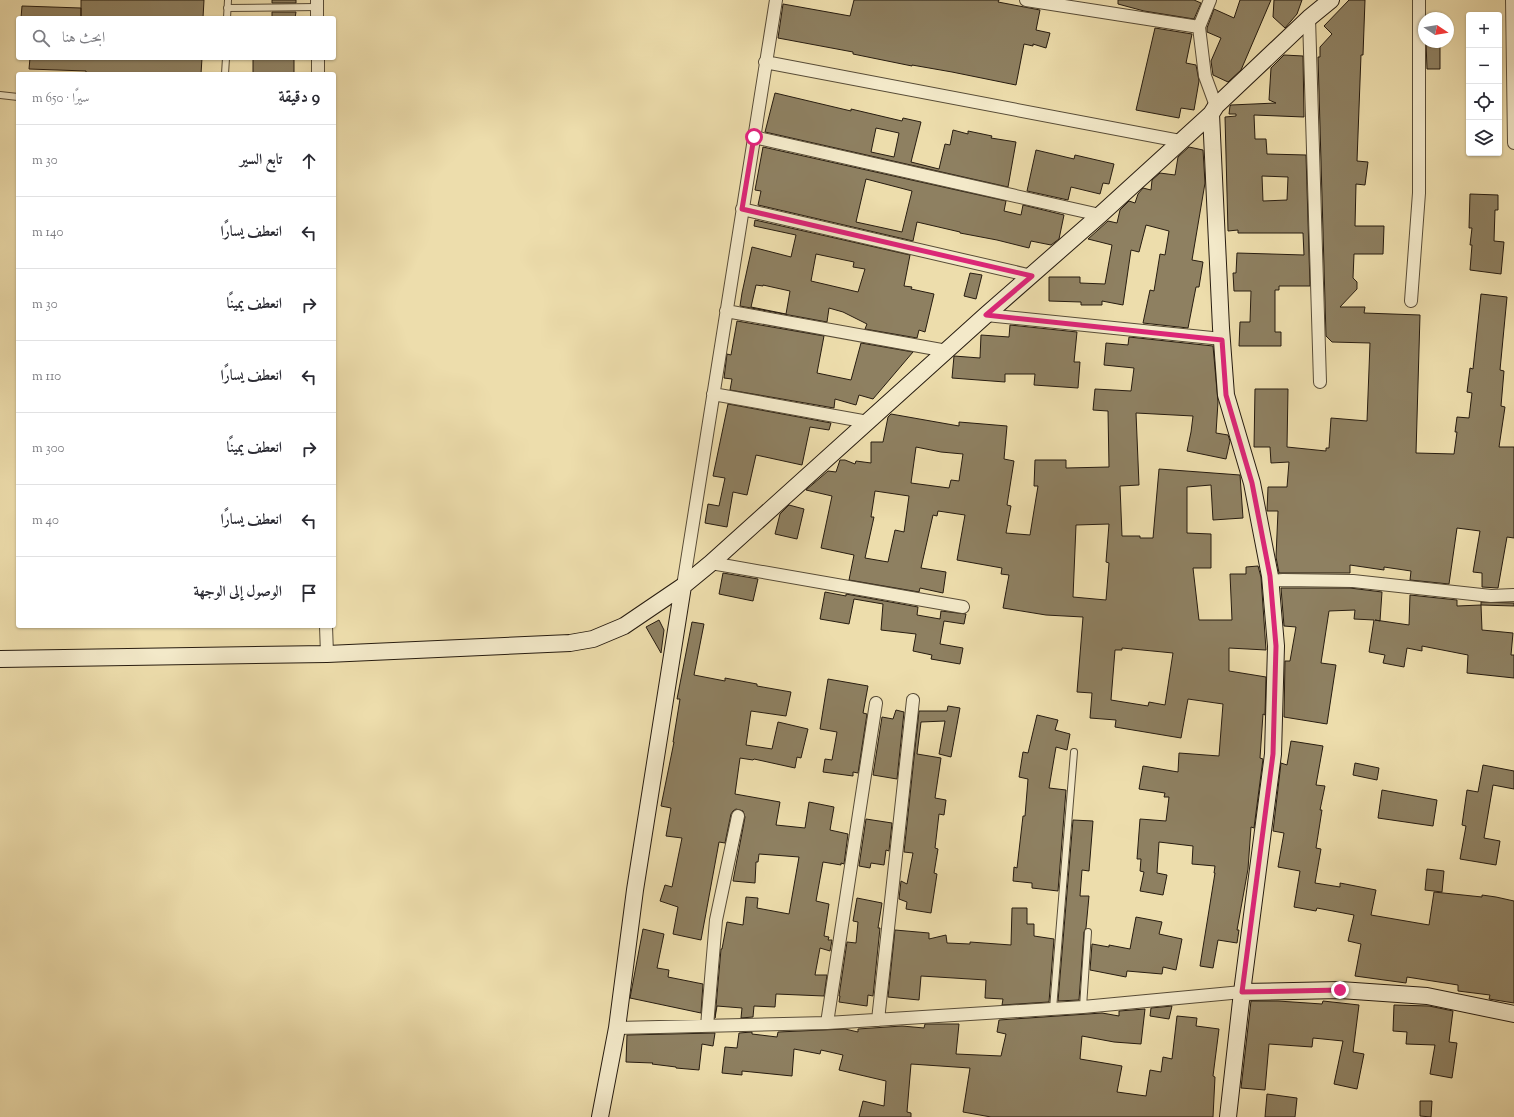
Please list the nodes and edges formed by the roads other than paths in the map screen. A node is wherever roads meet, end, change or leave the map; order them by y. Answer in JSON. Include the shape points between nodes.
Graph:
{"nodes":[{"id":1,"x":228,"y":0,"type":"edge"},
{"id":2,"x":776,"y":0,"type":"edge"},
{"id":3,"x":1026,"y":0,"type":"edge"},
{"id":4,"x":1210,"y":0,"type":"edge"},
{"id":5,"x":1331,"y":0,"type":"edge"},
{"id":6,"x":1419,"y":0,"type":"edge"},
{"id":7,"x":1512,"y":0,"type":"edge"},
{"id":8,"x":227,"y":8,"type":"junction"},
{"id":9,"x":317,"y":8,"type":"edge"},
{"id":10,"x":227,"y":16,"type":"edge"},
{"id":11,"x":1310,"y":18,"type":"junction"},
{"id":12,"x":1199,"y":27,"type":"junction"},
{"id":13,"x":226,"y":60,"type":"edge"},
{"id":14,"x":318,"y":60,"type":"edge"},
{"id":15,"x":765,"y":62,"type":"junction"},
{"id":16,"x":225,"y":72,"type":"edge"},
{"id":17,"x":318,"y":72,"type":"edge"},
{"id":18,"x":0,"y":95,"type":"edge"},
{"id":19,"x":16,"y":97,"type":"edge"},
{"id":20,"x":1214,"y":110,"type":"junction"},
{"id":21,"x":754,"y":137,"type":"junction"},
{"id":22,"x":1180,"y":141,"type":"junction"},
{"id":23,"x":1514,"y":143,"type":"edge"},
{"id":24,"x":742,"y":209,"type":"junction"},
{"id":25,"x":1100,"y":215,"type":"junction"},
{"id":26,"x":1032,"y":276,"type":"junction"},
{"id":27,"x":1411,"y":301,"type":"dead end"},
{"id":28,"x":726,"y":311,"type":"junction"},
{"id":29,"x":986,"y":315,"type":"junction"},
{"id":30,"x":1222,"y":340,"type":"junction"},
{"id":31,"x":947,"y":351,"type":"junction"},
{"id":32,"x":1320,"y":382,"type":"dead end"},
{"id":33,"x":713,"y":394,"type":"junction"},
{"id":34,"x":868,"y":422,"type":"junction"},
{"id":35,"x":710,"y":563,"type":"junction"},
{"id":36,"x":1270,"y":581,"type":"junction"},
{"id":37,"x":683,"y":586,"type":"junction"},
{"id":38,"x":1514,"y":595,"type":"edge"},
{"id":39,"x":963,"y":607,"type":"dead end"},
{"id":40,"x":326,"y":628,"type":"edge"},
{"id":41,"x":327,"y":654,"type":"junction"},
{"id":42,"x":0,"y":659,"type":"edge"},
{"id":43,"x":913,"y":700,"type":"dead end"},
{"id":44,"x":876,"y":703,"type":"dead end"},
{"id":45,"x":1074,"y":752,"type":"dead end"},
{"id":46,"x":738,"y":816,"type":"dead end"},
{"id":47,"x":1088,"y":932,"type":"dead end"},
{"id":48,"x":1242,"y":992,"type":"junction"},
{"id":49,"x":1083,"y":1007,"type":"junction"},
{"id":50,"x":1053,"y":1009,"type":"junction"},
{"id":51,"x":1514,"y":1014,"type":"edge"},
{"id":52,"x":878,"y":1020,"type":"junction"},
{"id":53,"x":827,"y":1023,"type":"junction"},
{"id":54,"x":707,"y":1026,"type":"junction"},
{"id":55,"x":616,"y":1028,"type":"junction"},
{"id":56,"x":600,"y":1117,"type":"edge"},
{"id":57,"x":1228,"y":1117,"type":"edge"}],
"edges":[{"from":1,"to":8,"type":"lane"},
{"from":2,"to":15,"type":"street"},
{"from":3,"to":12,"type":"street"},
{"from":4,"to":12,"type":"street"},
{"from":5,"to":11,"type":"street"},
{"from":6,"to":27,"type":"street","via":[[1419,193]]},
{"from":7,"to":23,"type":"street"},
{"from":8,"to":9,"type":"lane"},
{"from":8,"to":10,"type":"lane"},
{"from":11,"to":20,"type":"street"},
{"from":11,"to":32,"type":"street"},
{"from":12,"to":20,"type":"street","via":[[1205,76]]},
{"from":13,"to":16,"type":"lane"},
{"from":14,"to":17,"type":"street"},
{"from":15,"to":21,"type":"street"},
{"from":15,"to":22,"type":"street"},
{"from":18,"to":19,"type":"lane"},
{"from":20,"to":22,"type":"street"},
{"from":20,"to":30,"type":"street"},
{"from":21,"to":24,"type":"street"},
{"from":21,"to":25,"type":"street"},
{"from":22,"to":25,"type":"street"},
{"from":24,"to":26,"type":"street"},
{"from":24,"to":28,"type":"street"},
{"from":25,"to":26,"type":"street"},
{"from":26,"to":29,"type":"street"},
{"from":28,"to":31,"type":"street"},
{"from":28,"to":33,"type":"street"},
{"from":29,"to":30,"type":"street"},
{"from":29,"to":31,"type":"street"},
{"from":30,"to":36,"type":"street","via":[[1226,395],[1252,483]]},
{"from":31,"to":34,"type":"street"},
{"from":33,"to":34,"type":"street"},
{"from":33,"to":37,"type":"street"},
{"from":34,"to":35,"type":"street"},
{"from":35,"to":37,"type":"street"},
{"from":35,"to":39,"type":"street"},
{"from":36,"to":38,"type":"street","via":[[1353,581],[1491,596]]},
{"from":36,"to":48,"type":"street","via":[[1276,646],[1273,754]]},
{"from":37,"to":41,"type":"street","via":[[624,626],[593,639],[570,643]]},
{"from":37,"to":55,"type":"street"},
{"from":40,"to":41,"type":"street"},
{"from":41,"to":42,"type":"street"},
{"from":43,"to":52,"type":"street"},
{"from":44,"to":53,"type":"street"},
{"from":45,"to":50,"type":"lane"},
{"from":46,"to":54,"type":"street","via":[[716,920]]},
{"from":47,"to":49,"type":"lane"},
{"from":48,"to":49,"type":"street"},
{"from":48,"to":51,"type":"street","via":[[1340,990],[1427,996]]},
{"from":48,"to":57,"type":"street"},
{"from":49,"to":50,"type":"street"},
{"from":50,"to":52,"type":"street"},
{"from":52,"to":53,"type":"street"},
{"from":53,"to":54,"type":"street"},
{"from":54,"to":55,"type":"street"},
{"from":55,"to":56,"type":"street"}]}
